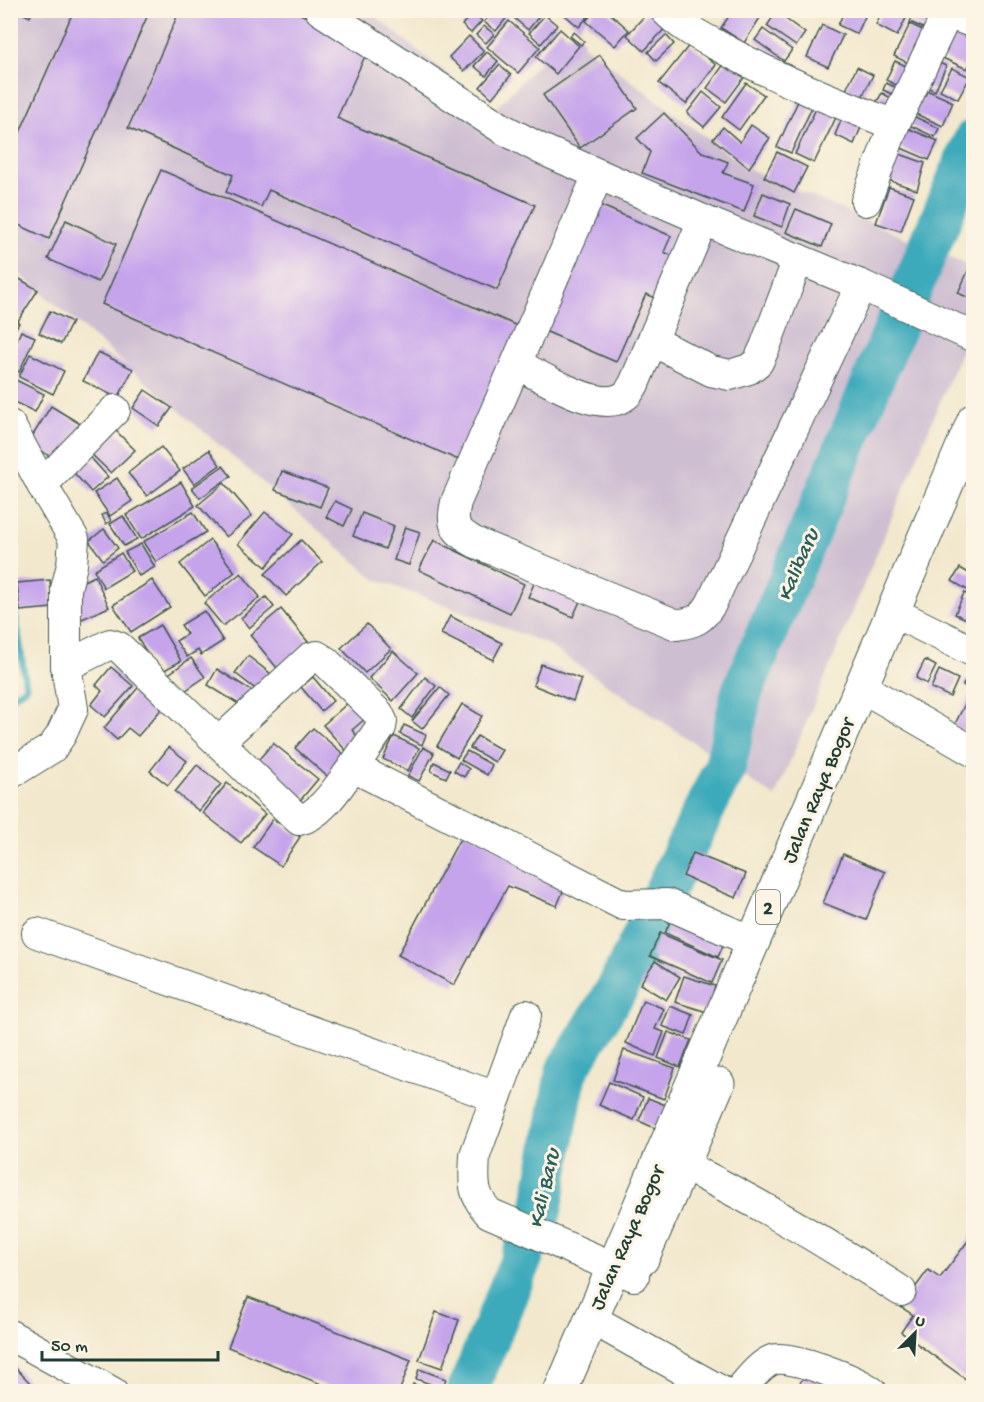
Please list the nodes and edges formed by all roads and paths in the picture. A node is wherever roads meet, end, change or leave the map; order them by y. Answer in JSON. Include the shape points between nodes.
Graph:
{"nodes":[{"id":1,"x":320,"y":10,"type":"edge"},
{"id":2,"x":665,"y":10,"type":"edge"},
{"id":3,"x":952,"y":14,"type":"edge"},
{"id":4,"x":894,"y":125,"type":"junction"},
{"id":5,"x":598,"y":175,"type":"junction"},
{"id":6,"x":866,"y":201,"type":"dead end"},
{"id":7,"x":703,"y":220,"type":"junction"},
{"id":8,"x":798,"y":259,"type":"junction"},
{"id":9,"x":866,"y":287,"type":"junction"},
{"id":10,"x":974,"y":337,"type":"edge"},
{"id":11,"x":653,"y":341,"type":"junction"},
{"id":12,"x":518,"y":364,"type":"junction"},
{"id":13,"x":115,"y":410,"type":"dead end"},
{"id":14,"x":974,"y":420,"type":"edge"},
{"id":15,"x":10,"y":425,"type":"edge"},
{"id":16,"x":974,"y":477,"type":"edge"},
{"id":17,"x":42,"y":485,"type":"junction"},
{"id":18,"x":904,"y":617,"type":"junction"},
{"id":19,"x":974,"y":652,"type":"edge"},
{"id":20,"x":66,"y":666,"type":"junction"},
{"id":21,"x":871,"y":693,"type":"junction"},
{"id":22,"x":219,"y":742,"type":"junction"},
{"id":23,"x":974,"y":752,"type":"edge"},
{"id":24,"x":353,"y":767,"type":"junction"},
{"id":25,"x":10,"y":774,"type":"edge"},
{"id":26,"x":37,"y":933,"type":"dead end"},
{"id":27,"x":753,"y":942,"type":"junction"},
{"id":28,"x":526,"y":1015,"type":"dead end"},
{"id":29,"x":496,"y":1097,"type":"junction"},
{"id":30,"x":673,"y":1160,"type":"junction"},
{"id":31,"x":624,"y":1272,"type":"junction"},
{"id":32,"x":901,"y":1291,"type":"dead end"},
{"id":33,"x":600,"y":1323,"type":"junction"},
{"id":34,"x":10,"y":1335,"type":"edge"},
{"id":35,"x":112,"y":1392,"type":"edge"},
{"id":36,"x":560,"y":1392,"type":"edge"},
{"id":37,"x":584,"y":1392,"type":"edge"},
{"id":38,"x":723,"y":1392,"type":"edge"},
{"id":39,"x":738,"y":1392,"type":"edge"},
{"id":40,"x":872,"y":1392,"type":"edge"}],
"edges":[{"from":1,"to":5,"type":"street","via":[[503,129]]},
{"from":2,"to":4,"type":"street","via":[[702,37],[752,65]]},
{"from":3,"to":4,"type":"street"},
{"from":4,"to":6,"type":"street"},
{"from":5,"to":7,"type":"street"},
{"from":5,"to":12,"type":"street"},
{"from":7,"to":8,"type":"street"},
{"from":7,"to":11,"type":"street"},
{"from":8,"to":9,"type":"street"},
{"from":8,"to":11,"type":"street","via":[[765,347],[758,362],[749,369],[730,375],[711,371]]},
{"from":9,"to":10,"type":"street"},
{"from":9,"to":12,"type":"street","via":[[711,604],[692,623],[676,625],[474,542],[459,532],[453,523],[456,502]]},
{"from":11,"to":12,"type":"street","via":[[634,384],[615,401],[575,394]]},
{"from":13,"to":17,"type":"street"},
{"from":14,"to":18,"type":"highway","name":"Jalan Raya Bogor","number":"2"},
{"from":15,"to":17,"type":"street"},
{"from":16,"to":18,"type":"highway","name":"Jalan Raya Bogor","number":"2"},
{"from":17,"to":20,"type":"street","via":[[74,539],[66,589]]},
{"from":18,"to":19,"type":"street"},
{"from":18,"to":21,"type":"highway","name":"Jalan Raya Bogor","number":"2"},
{"from":20,"to":22,"type":"street","via":[[110,644],[119,647]]},
{"from":20,"to":25,"type":"street","via":[[73,709],[61,735],[52,748]]},
{"from":21,"to":23,"type":"street"},
{"from":21,"to":27,"type":"highway","name":"Jalan Raya Bogor","number":"2"},
{"from":21,"to":30,"type":"highway","name":"Jalan Raya Bogor","number":"2"},
{"from":22,"to":24,"type":"street","via":[[299,820],[318,810]]},
{"from":22,"to":24,"type":"street","via":[[310,657],[318,657],[382,721]]},
{"from":24,"to":27,"type":"street","via":[[623,904],[667,904]]},
{"from":26,"to":29,"type":"street"},
{"from":27,"to":30,"type":"highway","name":"Jalan Raya Bogor","number":"2"},
{"from":28,"to":29,"type":"street"},
{"from":29,"to":31,"type":"street","via":[[475,1155],[478,1200],[489,1213]]},
{"from":30,"to":31,"type":"highway","name":"Jalan Raya Bogor","number":"2"},
{"from":30,"to":32,"type":"street","via":[[856,1261]]},
{"from":31,"to":33,"type":"highway","name":"Jalan Raya Bogor","number":"2"},
{"from":33,"to":36,"type":"highway","name":"Jalan Raya Bogor","number":"2"},
{"from":33,"to":37,"type":"highway","name":"Jalan Raya Bogor","number":"2"},
{"from":33,"to":38,"type":"street"},
{"from":34,"to":35,"type":"street"},
{"from":39,"to":40,"type":"street","via":[[769,1361],[783,1358],[844,1377]]}]}
